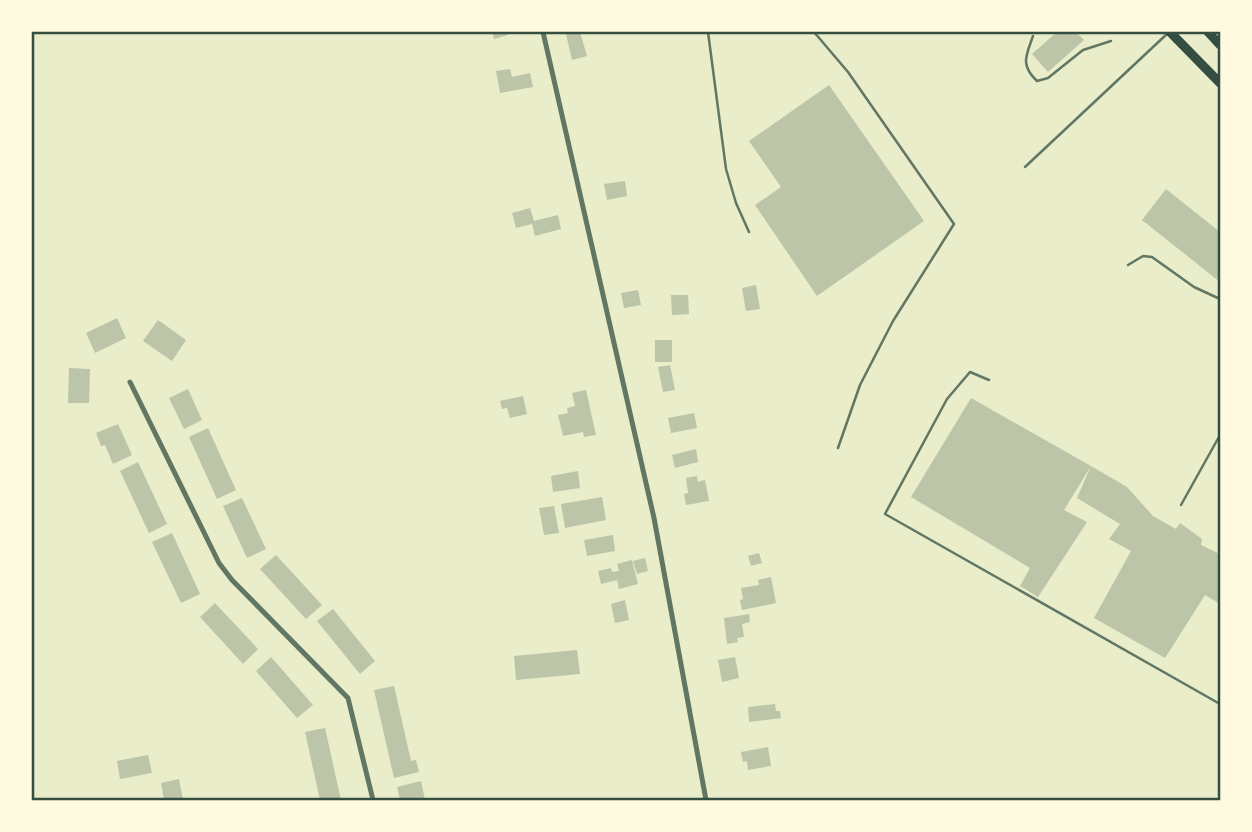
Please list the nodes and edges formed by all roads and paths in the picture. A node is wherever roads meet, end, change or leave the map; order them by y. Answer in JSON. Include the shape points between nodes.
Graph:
{"nodes":[{"id":1,"x":543,"y":32,"type":"edge"},
{"id":2,"x":708,"y":32,"type":"edge"},
{"id":3,"x":814,"y":32,"type":"edge"},
{"id":4,"x":1170,"y":32,"type":"edge"},
{"id":5,"x":1208,"y":32,"type":"edge"},
{"id":6,"x":1033,"y":36,"type":"dead end"},
{"id":7,"x":1111,"y":41,"type":"dead end"},
{"id":8,"x":1220,"y":45,"type":"edge"},
{"id":9,"x":1220,"y":83,"type":"edge"},
{"id":10,"x":1025,"y":167,"type":"dead end"},
{"id":11,"x":749,"y":232,"type":"dead end"},
{"id":12,"x":1128,"y":265,"type":"dead end"},
{"id":13,"x":1220,"y":299,"type":"edge"},
{"id":14,"x":989,"y":380,"type":"dead end"},
{"id":15,"x":130,"y":382,"type":"dead end"},
{"id":16,"x":1220,"y":435,"type":"edge"},
{"id":17,"x":838,"y":448,"type":"dead end"},
{"id":18,"x":1181,"y":505,"type":"dead end"},
{"id":19,"x":1220,"y":704,"type":"edge"},
{"id":20,"x":373,"y":800,"type":"edge"},
{"id":21,"x":706,"y":800,"type":"edge"}],
"edges":[{"from":1,"to":21,"type":"street","via":[[654,518]]},
{"from":2,"to":11,"type":"lane","via":[[726,169]]},
{"from":3,"to":17,"type":"lane","via":[[848,72],[954,224],[893,321],[860,385]]},
{"from":4,"to":9,"type":"main road"},
{"from":4,"to":10,"type":"lane"},
{"from":5,"to":8,"type":"main road"},
{"from":6,"to":7,"type":"lane","via":[[1025,58],[1027,72],[1037,81],[1083,51]]},
{"from":12,"to":13,"type":"lane","via":[[1143,256],[1152,257]]},
{"from":14,"to":19,"type":"lane","via":[[970,372],[947,399],[885,514]]},
{"from":15,"to":20,"type":"street","via":[[219,563],[348,698]]},
{"from":16,"to":18,"type":"lane"}]}
